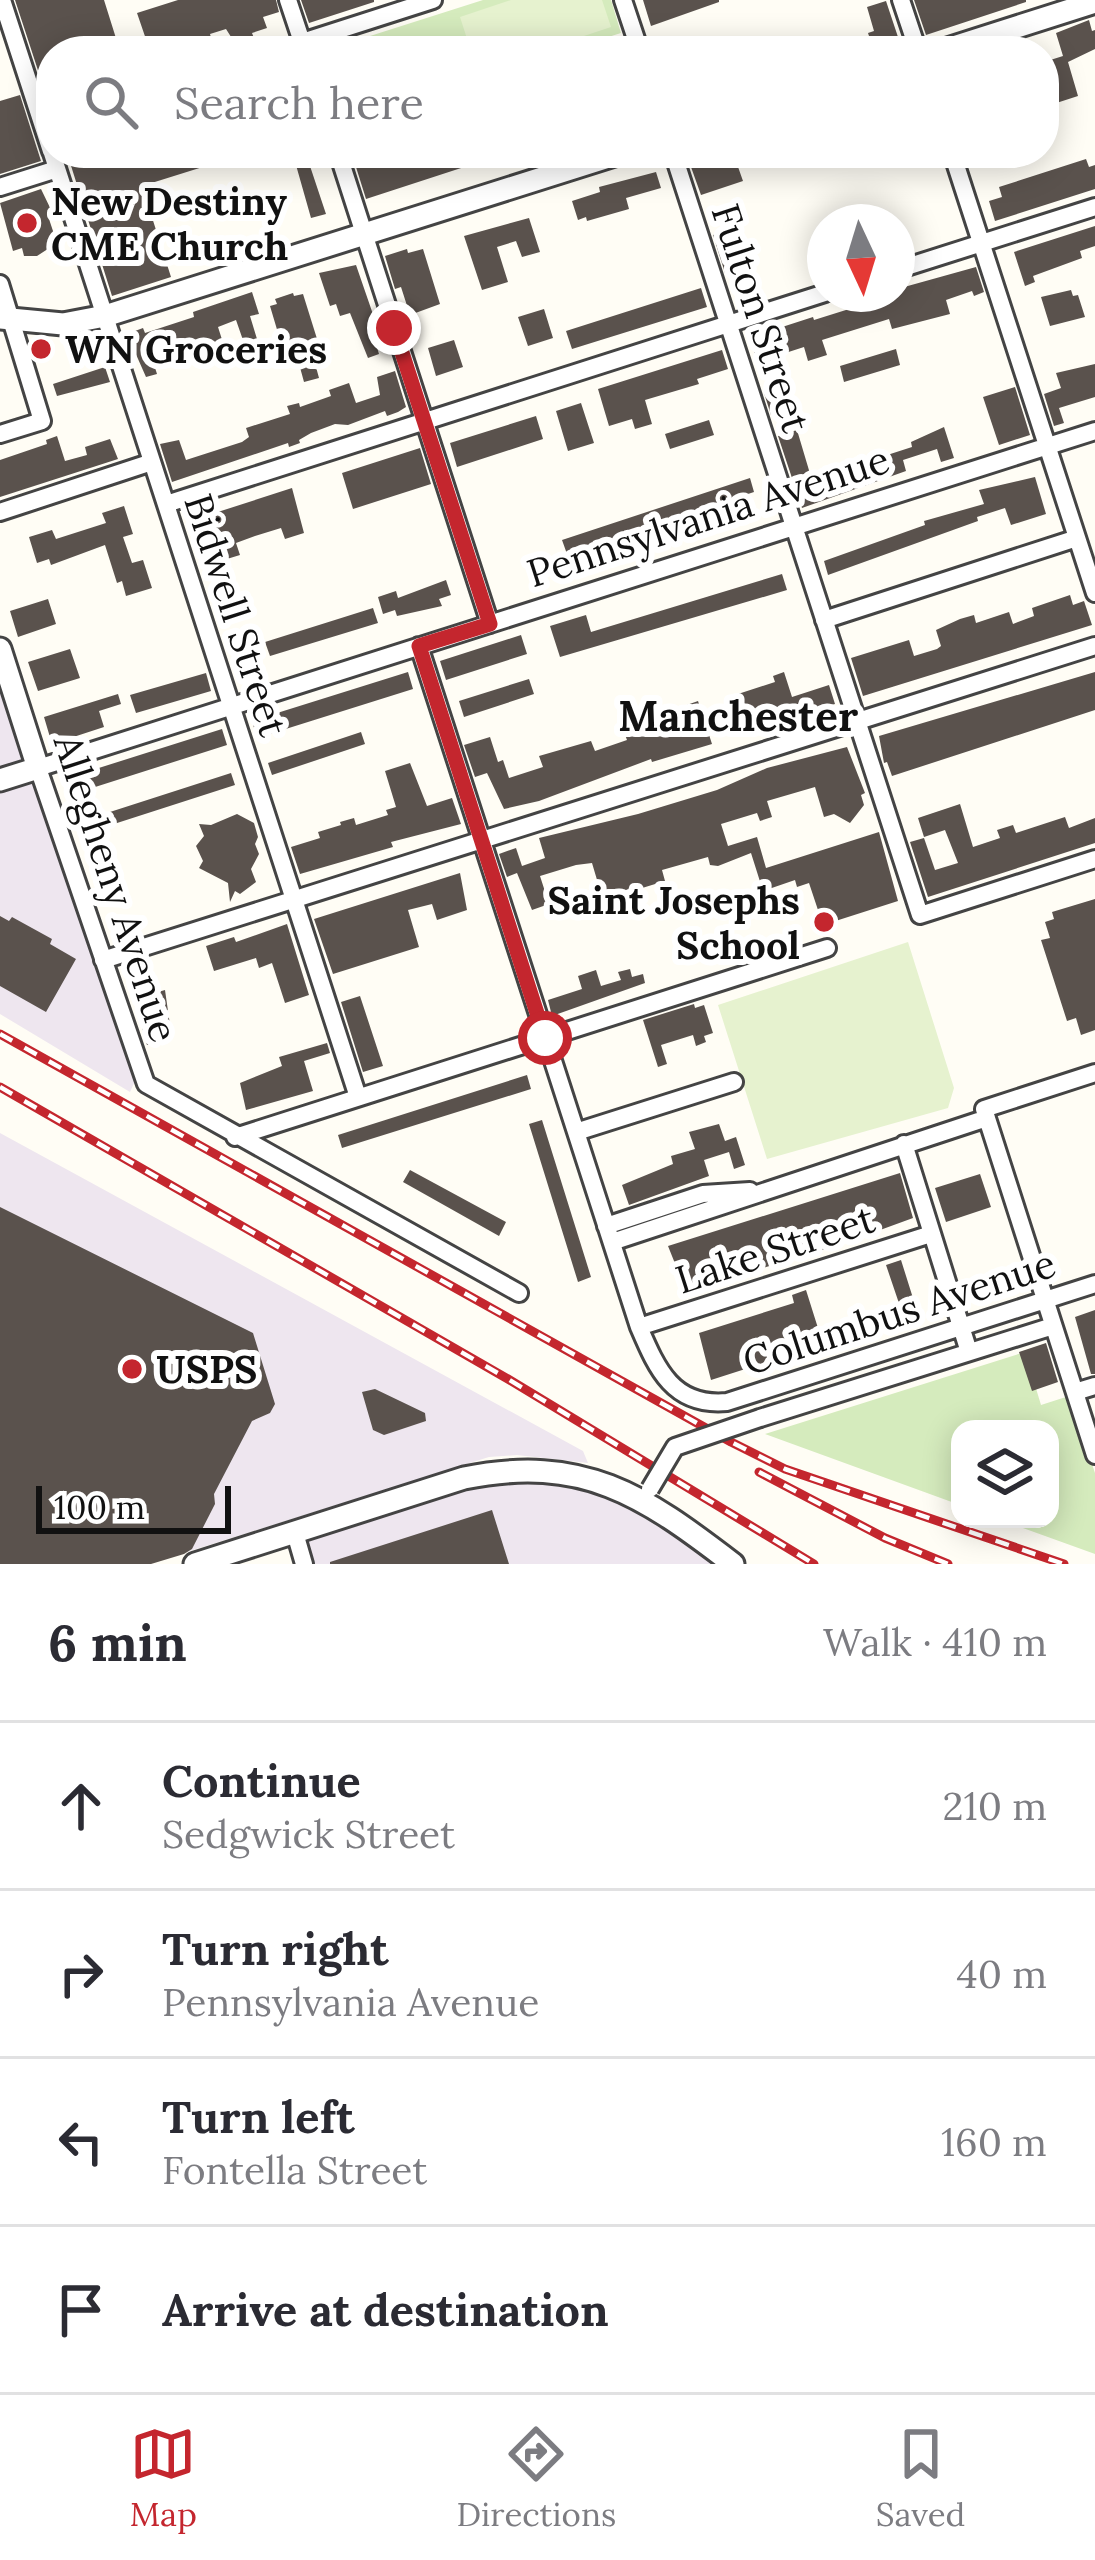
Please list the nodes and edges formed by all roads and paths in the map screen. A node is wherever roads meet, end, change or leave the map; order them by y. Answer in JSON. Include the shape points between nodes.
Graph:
{"nodes":[{"id":1,"x":2,"y":0,"type":"edge"},
{"id":2,"x":289,"y":0,"type":"edge"},
{"id":3,"x":433,"y":0,"type":"edge"},
{"id":4,"x":623,"y":0,"type":"edge"},
{"id":5,"x":902,"y":0,"type":"edge"},
{"id":6,"x":1095,"y":2,"type":"edge"},
{"id":7,"x":300,"y":36,"type":"edge"},
{"id":8,"x":331,"y":36,"type":"edge"},
{"id":9,"x":635,"y":36,"type":"edge"},
{"id":10,"x":913,"y":36,"type":"edge"},
{"id":11,"x":988,"y":36,"type":"edge"},
{"id":12,"x":36,"y":105,"type":"edge"},
{"id":13,"x":36,"y":167,"type":"edge"},
{"id":14,"x":57,"y":168,"type":"edge"},
{"id":15,"x":343,"y":168,"type":"edge"},
{"id":16,"x":573,"y":168,"type":"edge"},
{"id":17,"x":678,"y":168,"type":"edge"},
{"id":18,"x":957,"y":168,"type":"edge"},
{"id":19,"x":0,"y":187,"type":"edge"},
{"id":20,"x":1095,"y":207,"type":"edge"},
{"id":21,"x":364,"y":234,"type":"junction"},
{"id":22,"x":981,"y":243,"type":"junction"},
{"id":23,"x":915,"y":264,"type":"edge"},
{"id":24,"x":0,"y":284,"type":"edge"},
{"id":25,"x":807,"y":299,"type":"edge"},
{"id":26,"x":105,"y":316,"type":"junction"},
{"id":27,"x":6,"y":319,"type":"edge"},
{"id":28,"x":728,"y":324,"type":"junction"},
{"id":29,"x":424,"y":422,"type":"junction"},
{"id":30,"x":1095,"y":431,"type":"edge"},
{"id":31,"x":0,"y":434,"type":"edge"},
{"id":32,"x":1047,"y":446,"type":"junction"},
{"id":33,"x":152,"y":462,"type":"junction"},
{"id":34,"x":166,"y":504,"type":"junction"},
{"id":35,"x":0,"y":512,"type":"edge"},
{"id":36,"x":794,"y":527,"type":"junction"},
{"id":37,"x":1077,"y":538,"type":"junction"},
{"id":38,"x":1095,"y":593,"type":"edge"},
{"id":39,"x":824,"y":620,"type":"junction"},
{"id":40,"x":490,"y":624,"type":"junction"},
{"id":41,"x":419,"y":646,"type":"junction"},
{"id":42,"x":1095,"y":646,"type":"edge"},
{"id":43,"x":0,"y":649,"type":"edge"},
{"id":44,"x":231,"y":706,"type":"junction"},
{"id":45,"x":857,"y":722,"type":"junction"},
{"id":46,"x":38,"y":768,"type":"junction"},
{"id":47,"x":0,"y":780,"type":"edge"},
{"id":48,"x":482,"y":840,"type":"junction"},
{"id":49,"x":1095,"y":859,"type":"edge"},
{"id":50,"x":294,"y":899,"type":"junction"},
{"id":51,"x":827,"y":948,"type":"dead end"},
{"id":52,"x":103,"y":959,"type":"junction"},
{"id":53,"x":545,"y":1038,"type":"junction"},
{"id":54,"x":1095,"y":1073,"type":"edge"},
{"id":55,"x":734,"y":1082,"type":"dead end"},
{"id":56,"x":358,"y":1097,"type":"junction"},
{"id":57,"x":986,"y":1114,"type":"junction"},
{"id":58,"x":576,"y":1132,"type":"junction"},
{"id":59,"x":236,"y":1137,"type":"junction"},
{"id":60,"x":904,"y":1144,"type":"junction"},
{"id":61,"x":609,"y":1234,"type":"junction"},
{"id":62,"x":931,"y":1234,"type":"junction"},
{"id":63,"x":1095,"y":1284,"type":"edge"},
{"id":64,"x":519,"y":1294,"type":"dead end"},
{"id":65,"x":1045,"y":1300,"type":"junction"},
{"id":66,"x":1053,"y":1326,"type":"junction"},
{"id":67,"x":639,"y":1327,"type":"junction"},
{"id":68,"x":960,"y":1327,"type":"junction"},
{"id":69,"x":969,"y":1352,"type":"junction"},
{"id":70,"x":1095,"y":1386,"type":"edge"},
{"id":71,"x":1075,"y":1392,"type":"junction"},
{"id":72,"x":1095,"y":1455,"type":"edge"},
{"id":73,"x":648,"y":1495,"type":"junction"},
{"id":74,"x":295,"y":1533,"type":"junction"},
{"id":75,"x":195,"y":1564,"type":"edge"},
{"id":76,"x":304,"y":1564,"type":"edge"},
{"id":77,"x":733,"y":1564,"type":"edge"}],
"edges":[{"from":1,"to":12,"type":"street","name":"Bidwell Street"},
{"from":2,"to":7,"type":"street"},
{"from":3,"to":8,"type":"street"},
{"from":4,"to":9,"type":"street"},
{"from":5,"to":10,"type":"street"},
{"from":6,"to":11,"type":"street"},
{"from":13,"to":19,"type":"street"},
{"from":14,"to":26,"type":"street","name":"Bidwell Street"},
{"from":15,"to":21,"type":"street"},
{"from":16,"to":21,"type":"street"},
{"from":17,"to":28,"type":"street","name":"Fulton Street"},
{"from":18,"to":22,"type":"street"},
{"from":20,"to":22,"type":"street"},
{"from":21,"to":26,"type":"street"},
{"from":21,"to":29,"type":"street"},
{"from":22,"to":23,"type":"street"},
{"from":22,"to":32,"type":"street"},
{"from":24,"to":27,"type":"street"},
{"from":25,"to":28,"type":"street"},
{"from":26,"to":27,"type":"street","via":[[63,324]]},
{"from":26,"to":33,"type":"street","name":"Bidwell Street"},
{"from":27,"to":31,"type":"street","via":[[42,421]]},
{"from":28,"to":29,"type":"street"},
{"from":28,"to":36,"type":"street","name":"Fulton Street"},
{"from":29,"to":34,"type":"street"},
{"from":29,"to":40,"type":"street"},
{"from":30,"to":32,"type":"street","name":"Pennsylvania Avenue"},
{"from":32,"to":36,"type":"street","name":"Pennsylvania Avenue"},
{"from":32,"to":37,"type":"street"},
{"from":33,"to":34,"type":"street","name":"Bidwell Street"},
{"from":33,"to":35,"type":"street"},
{"from":34,"to":44,"type":"street","name":"Bidwell Street"},
{"from":36,"to":39,"type":"street","name":"Fulton Street"},
{"from":36,"to":40,"type":"street","name":"Pennsylvania Avenue"},
{"from":37,"to":38,"type":"street"},
{"from":37,"to":39,"type":"street"},
{"from":39,"to":45,"type":"street","name":"Fulton Street"},
{"from":40,"to":41,"type":"street","name":"Pennsylvania Avenue"},
{"from":41,"to":44,"type":"street","name":"Pennsylvania Avenue"},
{"from":41,"to":48,"type":"street"},
{"from":42,"to":45,"type":"street"},
{"from":43,"to":46,"type":"street","name":"Allegheny Avenue"},
{"from":44,"to":46,"type":"street","name":"Pennsylvania Avenue"},
{"from":44,"to":50,"type":"street","name":"Bidwell Street"},
{"from":45,"to":48,"type":"street"},
{"from":45,"to":49,"type":"street","name":"Fulton Street","via":[[920,915]]},
{"from":46,"to":47,"type":"street","name":"Pennsylvania Avenue"},
{"from":46,"to":52,"type":"street","name":"Allegheny Avenue"},
{"from":48,"to":50,"type":"street"},
{"from":48,"to":53,"type":"street"},
{"from":50,"to":52,"type":"street"},
{"from":50,"to":56,"type":"street","name":"Bidwell Street"},
{"from":51,"to":53,"type":"street"},
{"from":52,"to":59,"type":"street","name":"Allegheny Avenue","via":[[146,1084]]},
{"from":53,"to":56,"type":"street"},
{"from":53,"to":58,"type":"street"},
{"from":54,"to":57,"type":"street"},
{"from":55,"to":58,"type":"street"},
{"from":56,"to":59,"type":"street"},
{"from":57,"to":60,"type":"street"},
{"from":57,"to":65,"type":"street"},
{"from":58,"to":61,"type":"street"},
{"from":59,"to":64,"type":"street","name":"Allegheny Avenue"},
{"from":60,"to":61,"type":"street","via":[[769,1189],[704,1194]]},
{"from":60,"to":62,"type":"street"},
{"from":61,"to":67,"type":"street"},
{"from":62,"to":67,"type":"street","name":"Lake Street"},
{"from":62,"to":68,"type":"street"},
{"from":63,"to":65,"type":"street","name":"Columbus Avenue"},
{"from":65,"to":66,"type":"street"},
{"from":65,"to":68,"type":"street","name":"Columbus Avenue"},
{"from":66,"to":69,"type":"street","name":"Columbus Avenue"},
{"from":66,"to":71,"type":"street"},
{"from":67,"to":68,"type":"street","name":"Columbus Avenue","via":[[659,1374],[711,1403]]},
{"from":68,"to":69,"type":"street"},
{"from":69,"to":73,"type":"street","name":"Columbus Avenue","bridge":true,"via":[[674,1447]]},
{"from":70,"to":71,"type":"street"},
{"from":71,"to":72,"type":"street"},
{"from":73,"to":74,"type":"street","via":[[570,1474],[502,1470]]},
{"from":73,"to":77,"type":"street"},
{"from":74,"to":75,"type":"street"},
{"from":74,"to":76,"type":"street"}]}
